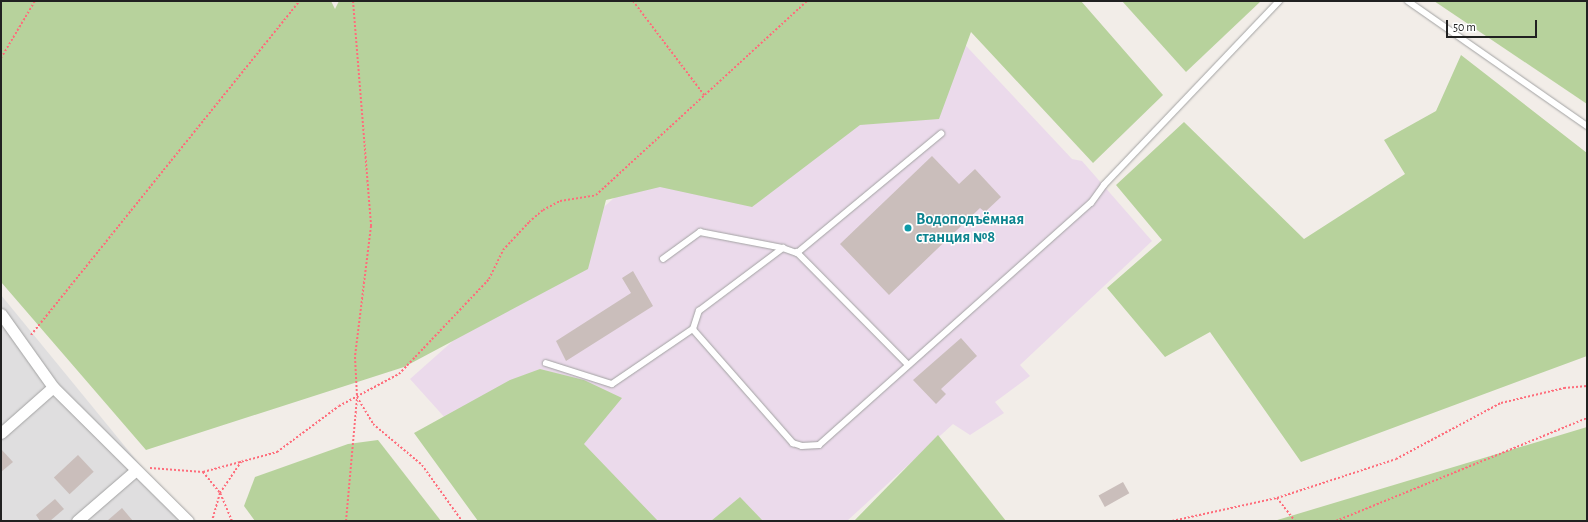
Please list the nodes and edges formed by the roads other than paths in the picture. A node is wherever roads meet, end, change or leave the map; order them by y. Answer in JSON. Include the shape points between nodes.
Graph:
{"nodes":[{"id":1,"x":1279,"y":1,"type":"edge"},
{"id":2,"x":1408,"y":1,"type":"edge"},
{"id":3,"x":1587,"y":126,"type":"edge"},
{"id":4,"x":941,"y":134,"type":"dead end"},
{"id":5,"x":784,"y":248,"type":"junction"},
{"id":6,"x":797,"y":252,"type":"junction"},
{"id":7,"x":663,"y":259,"type":"dead end"},
{"id":8,"x":1,"y":314,"type":"edge"},
{"id":9,"x":693,"y":329,"type":"junction"},
{"id":10,"x":546,"y":363,"type":"dead end"},
{"id":11,"x":908,"y":365,"type":"junction"},
{"id":12,"x":53,"y":387,"type":"junction"},
{"id":13,"x":1,"y":433,"type":"edge"},
{"id":14,"x":135,"y":471,"type":"junction"},
{"id":15,"x":77,"y":521,"type":"edge"},
{"id":16,"x":188,"y":521,"type":"edge"}],
"edges":[{"from":1,"to":11,"type":"lane","via":[[1104,185],[1091,203]]},
{"from":2,"to":3,"type":"lane"},
{"from":4,"to":6,"type":"lane"},
{"from":5,"to":6,"type":"lane"},
{"from":5,"to":7,"type":"lane","via":[[700,232]]},
{"from":5,"to":9,"type":"lane","via":[[698,311]]},
{"from":6,"to":11,"type":"lane"},
{"from":8,"to":12,"type":"street"},
{"from":9,"to":10,"type":"lane","via":[[612,384]]},
{"from":9,"to":11,"type":"lane","via":[[793,443],[802,446],[819,445]]},
{"from":12,"to":13,"type":"street"},
{"from":12,"to":14,"type":"street"},
{"from":14,"to":15,"type":"street"},
{"from":14,"to":16,"type":"street"}]}
